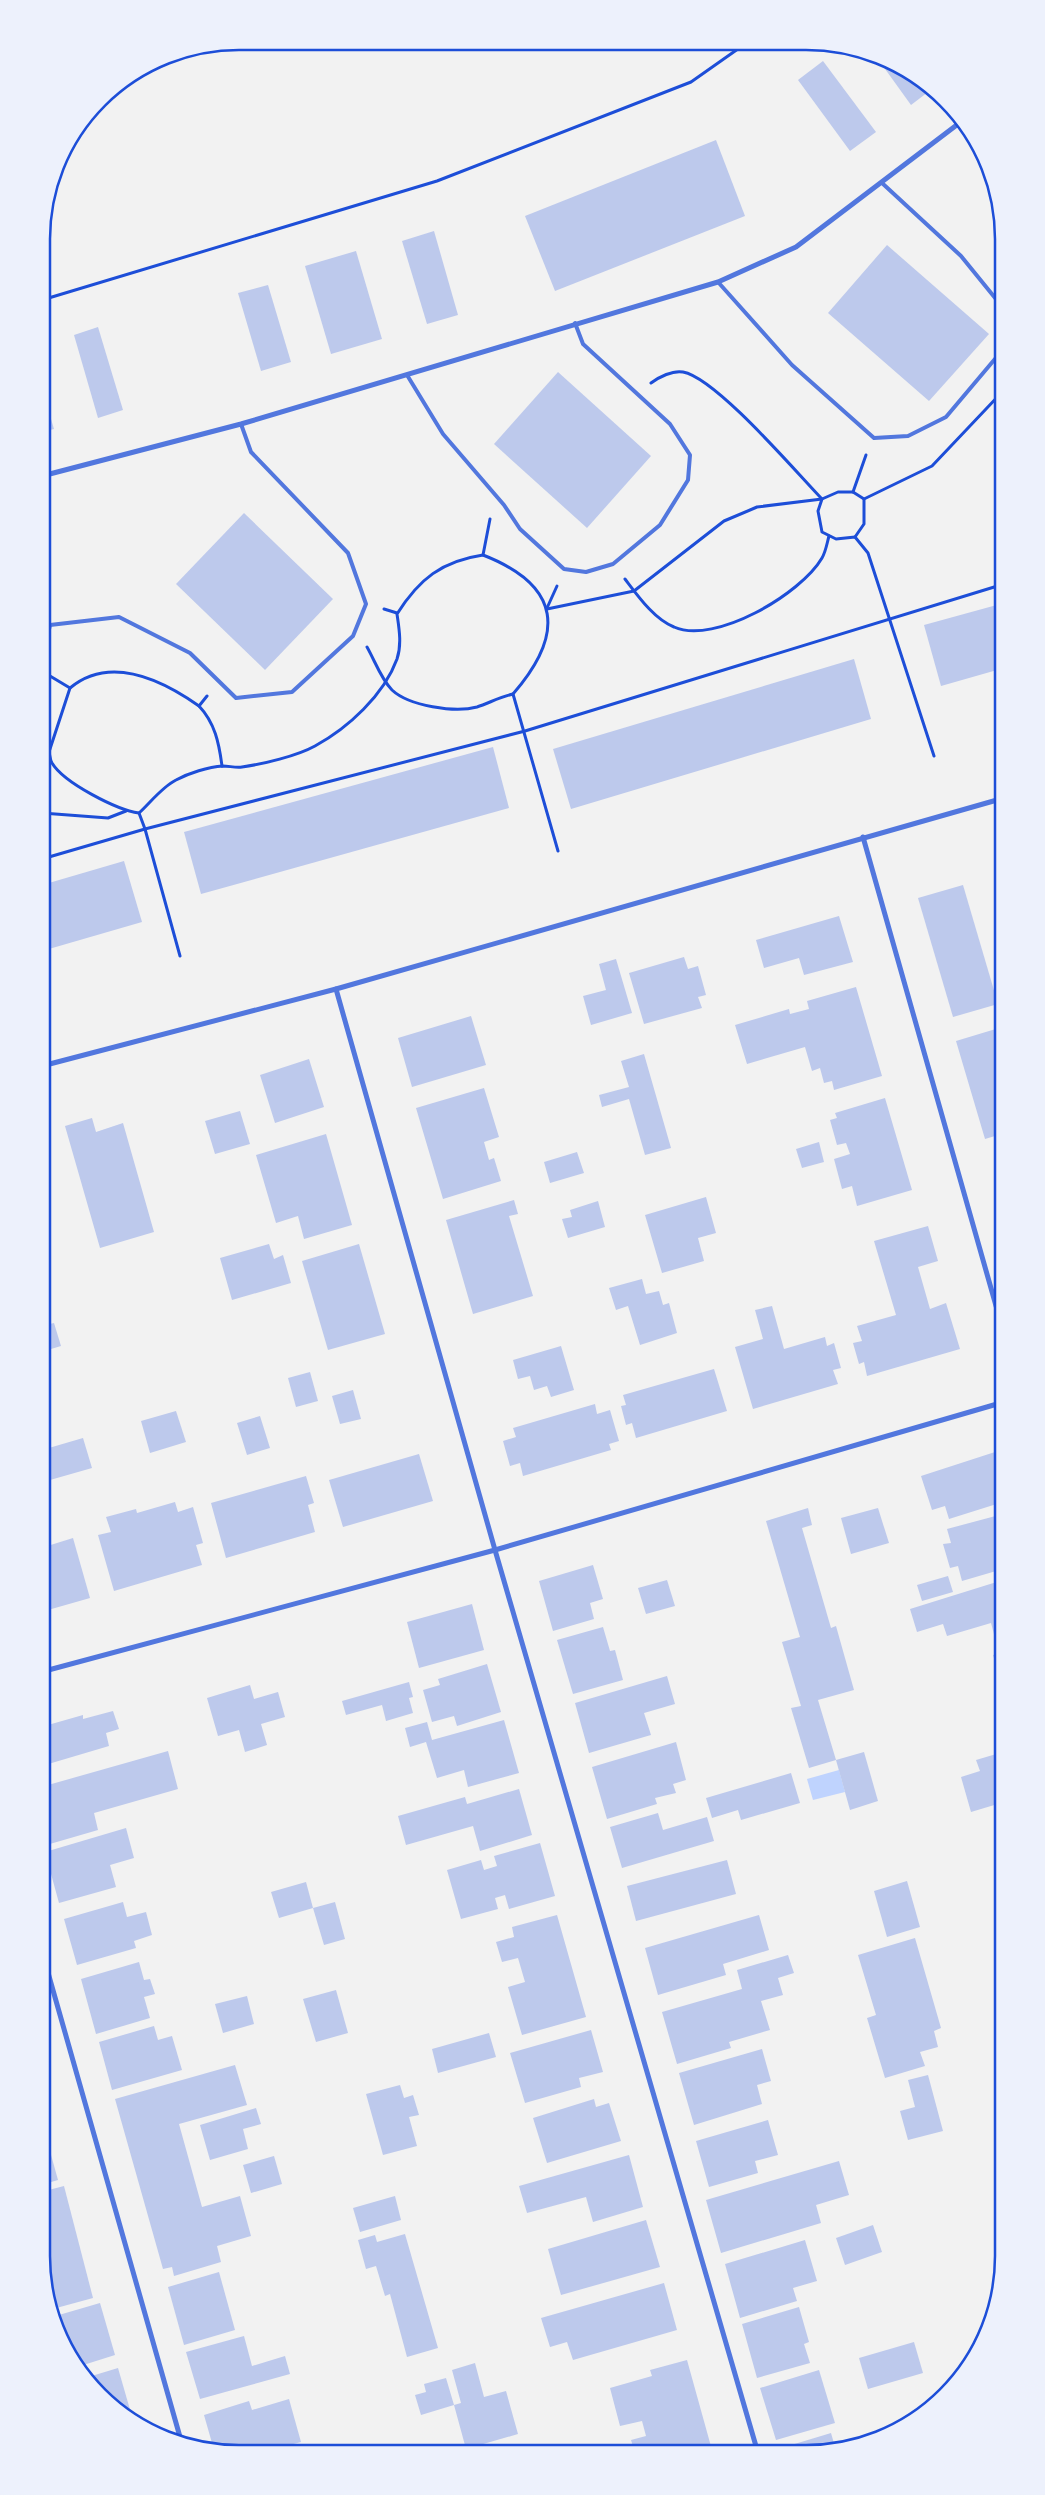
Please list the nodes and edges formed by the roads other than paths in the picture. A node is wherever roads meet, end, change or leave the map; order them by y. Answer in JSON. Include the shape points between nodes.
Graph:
{"nodes":[{"id":1,"x":957,"y":125,"type":"edge"},
{"id":2,"x":882,"y":183,"type":"junction"},
{"id":3,"x":718,"y":282,"type":"junction"},
{"id":4,"x":995,"y":298,"type":"edge"},
{"id":5,"x":576,"y":323,"type":"junction"},
{"id":6,"x":995,"y":359,"type":"edge"},
{"id":7,"x":407,"y":375,"type":"junction"},
{"id":8,"x":241,"y":424,"type":"junction"},
{"id":9,"x":50,"y":474,"type":"edge"},
{"id":10,"x":50,"y":625,"type":"edge"},
{"id":11,"x":995,"y":800,"type":"edge"},
{"id":12,"x":863,"y":837,"type":"junction"},
{"id":13,"x":336,"y":989,"type":"junction"},
{"id":14,"x":50,"y":1064,"type":"edge"},
{"id":15,"x":995,"y":1302,"type":"edge"},
{"id":16,"x":995,"y":1405,"type":"edge"},
{"id":17,"x":495,"y":1550,"type":"junction"},
{"id":18,"x":50,"y":1670,"type":"edge"},
{"id":19,"x":50,"y":1980,"type":"edge"},
{"id":20,"x":180,"y":2436,"type":"edge"},
{"id":21,"x":755,"y":2445,"type":"edge"}],
"edges":[{"from":1,"to":2,"type":"street"},
{"from":2,"to":3,"type":"street","via":[[796,247]]},
{"from":2,"to":4,"type":"lane","via":[[961,256]]},
{"from":3,"to":5,"type":"street"},
{"from":3,"to":6,"type":"lane","via":[[792,365],[874,438],[908,436],[946,417]]},
{"from":5,"to":7,"type":"street"},
{"from":5,"to":7,"type":"lane","via":[[583,344],[670,424],[690,455],[688,480],[660,524],[613,564],[586,572],[564,569],[520,529],[444,434]]},
{"from":7,"to":8,"type":"street"},
{"from":8,"to":9,"type":"street"},
{"from":8,"to":10,"type":"lane","via":[[252,452],[348,553],[366,604],[352,636],[292,692],[236,698],[190,653],[119,617]]},
{"from":11,"to":12,"type":"street"},
{"from":12,"to":13,"type":"street"},
{"from":12,"to":15,"type":"street"},
{"from":13,"to":14,"type":"street"},
{"from":13,"to":17,"type":"street"},
{"from":16,"to":17,"type":"street"},
{"from":17,"to":18,"type":"street"},
{"from":17,"to":21,"type":"street"},
{"from":19,"to":20,"type":"street"}]}
